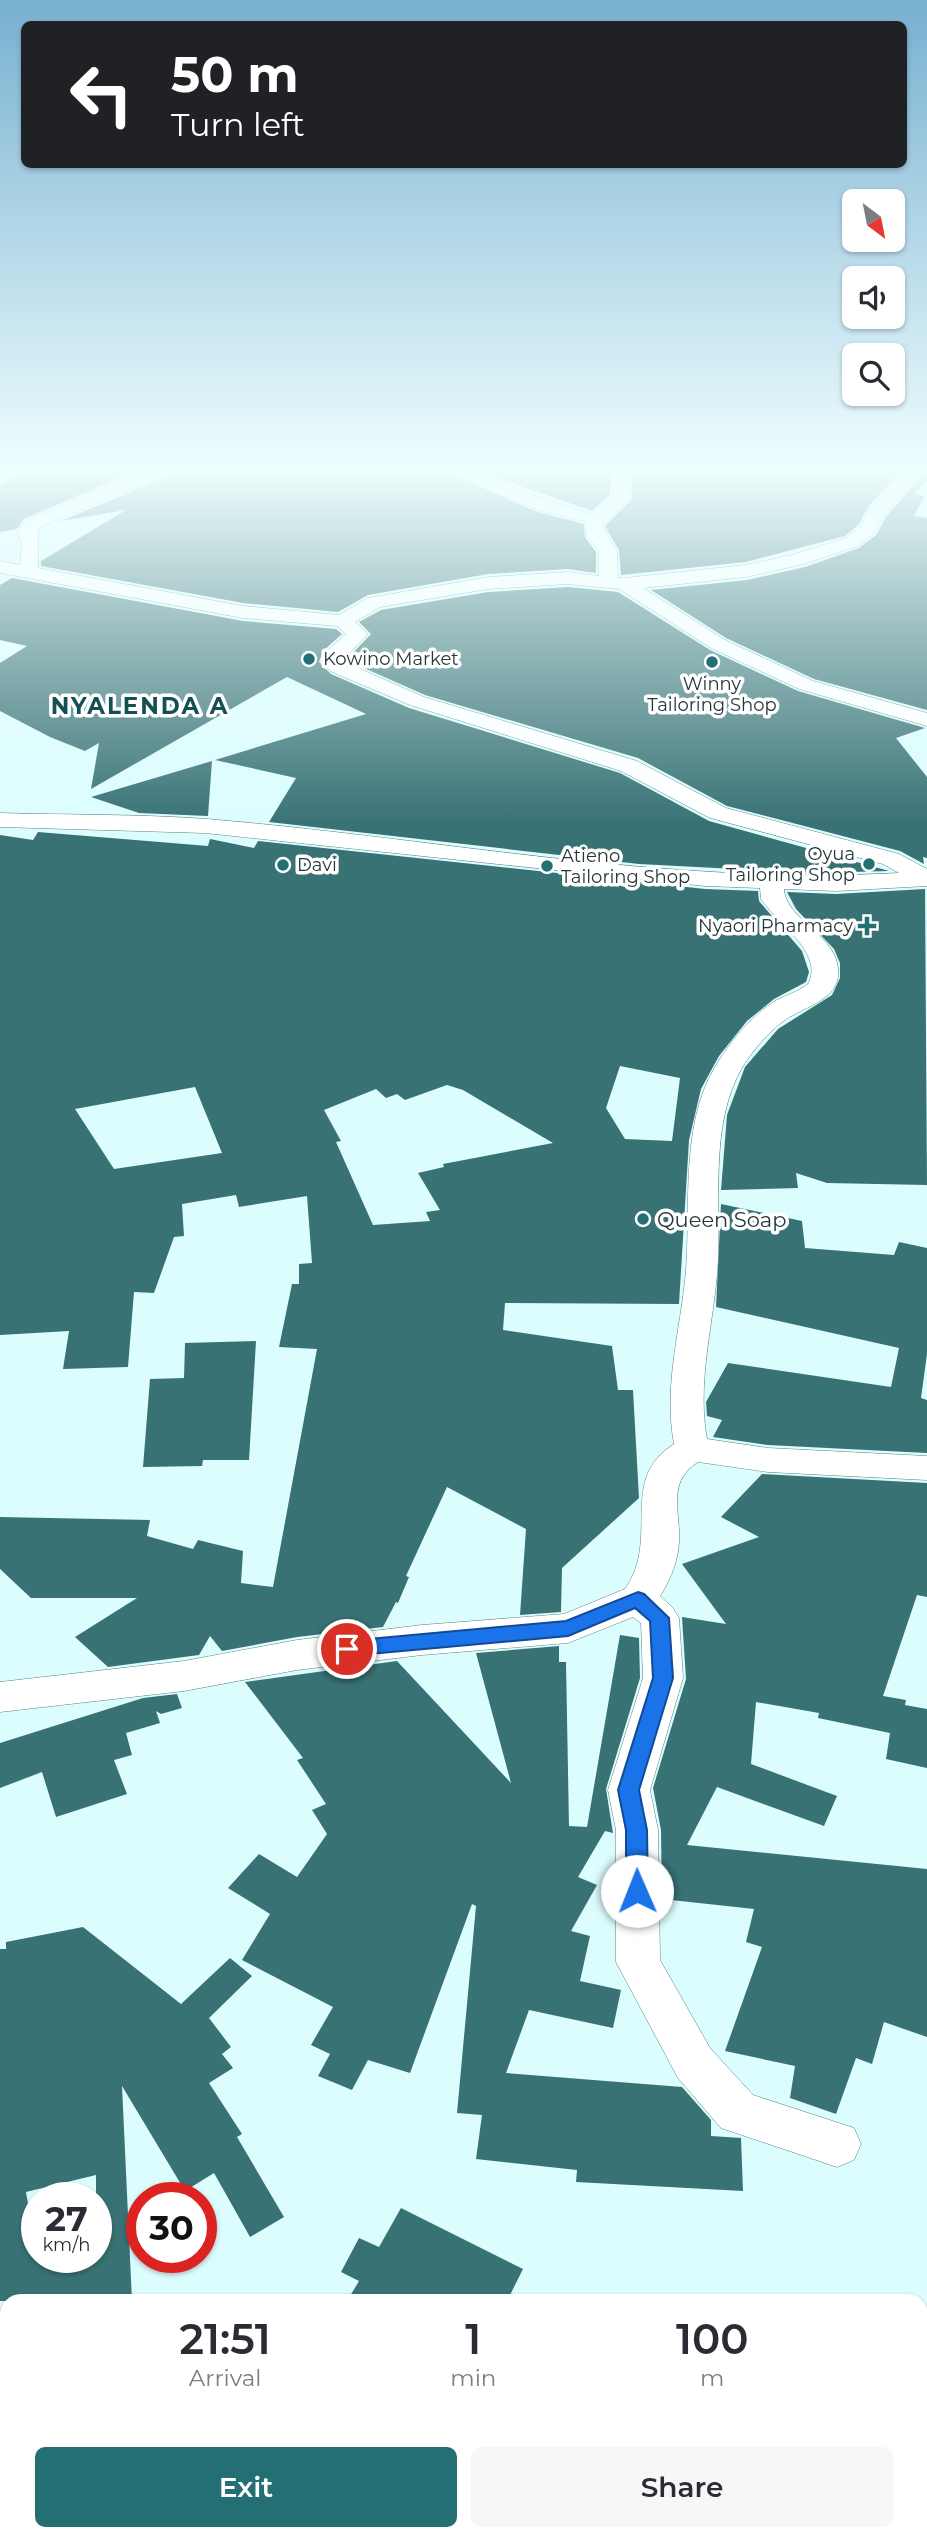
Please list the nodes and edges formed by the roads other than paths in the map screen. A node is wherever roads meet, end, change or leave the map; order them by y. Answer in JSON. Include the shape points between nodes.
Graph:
{"nodes":[{"id":1,"x":101,"y":586,"type":"edge"},
{"id":2,"x":476,"y":586,"type":"edge"},
{"id":3,"x":622,"y":586,"type":"edge"},
{"id":4,"x":342,"y":621,"type":"junction"},
{"id":5,"x":927,"y":720,"type":"edge"},
{"id":6,"x":0,"y":820,"type":"edge"},
{"id":7,"x":926,"y":879,"type":"edge"},
{"id":8,"x":772,"y":883,"type":"junction"},
{"id":9,"x":692,"y":1449,"type":"junction"},
{"id":10,"x":927,"y":1468,"type":"edge"},
{"id":11,"x":638,"y":1599,"type":"junction"},
{"id":12,"x":0,"y":1697,"type":"edge"},
{"id":13,"x":837,"y":2144,"type":"dead end"}],
"edges":[{"from":1,"to":4,"type":"street","via":[[243,612]]},
{"from":2,"to":4,"type":"street","via":[[374,602]]},
{"from":3,"to":5,"type":"street","via":[[719,644],[806,685]]},
{"from":4,"to":7,"type":"street","via":[[358,634],[332,657],[331,663],[339,668],[417,701],[629,766],[718,813],[891,859]]},
{"from":6,"to":8,"type":"street","via":[[205,826]]},
{"from":7,"to":8,"type":"street"},
{"from":8,"to":9,"type":"street","via":[[773,898],[820,952],[824,982],[820,989],[752,1031],[717,1087],[705,1161],[700,1297],[685,1370],[684,1414]]},
{"from":9,"to":10,"type":"street","via":[[768,1460]]},
{"from":9,"to":11,"type":"street","via":[[673,1461],[660,1481],[660,1551]]},
{"from":11,"to":12,"type":"street","via":[[568,1628],[311,1653],[184,1676]]},
{"from":11,"to":13,"type":"street","via":[[660,1618],[663,1678],[629,1790],[637,1830],[638,1962],[694,2063],[738,2112]]}]}
